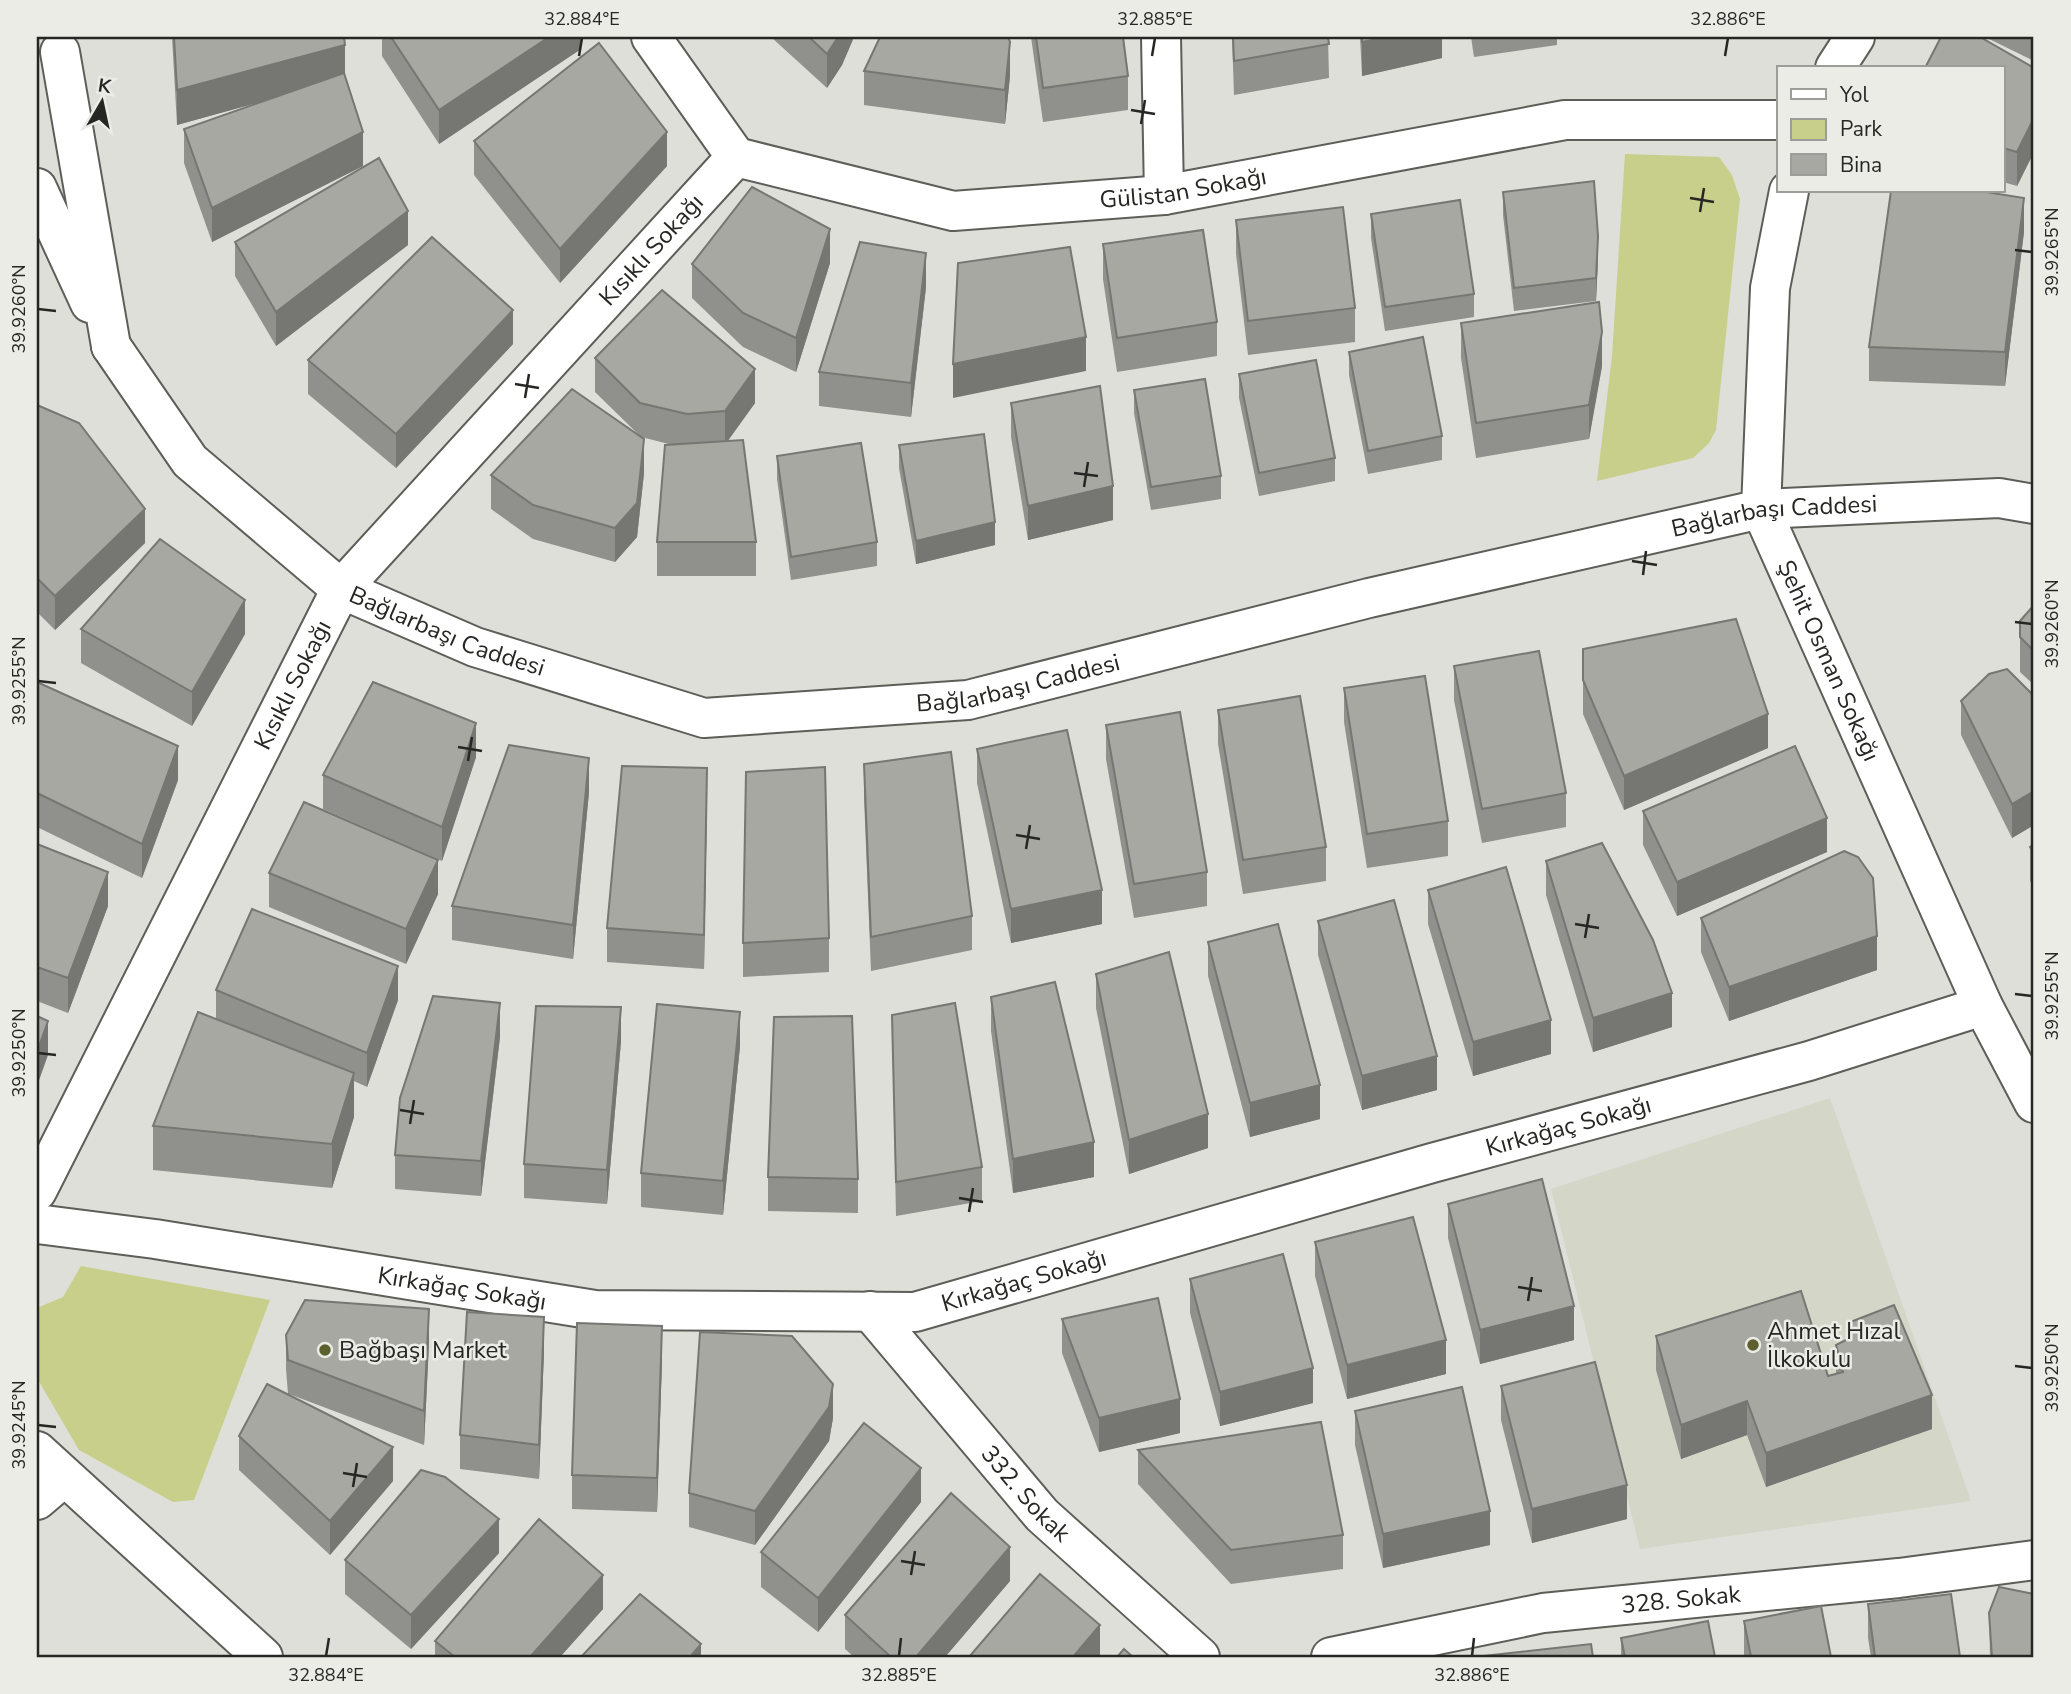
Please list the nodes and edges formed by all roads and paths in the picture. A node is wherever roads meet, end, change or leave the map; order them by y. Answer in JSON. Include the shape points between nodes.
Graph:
{"nodes":[{"id":1,"x":651,"y":37,"type":"edge"},
{"id":2,"x":1161,"y":37,"type":"edge"},
{"id":3,"x":1855,"y":37,"type":"edge"},
{"id":4,"x":53,"y":43,"type":"edge"},
{"id":5,"x":1836,"y":66,"type":"edge"},
{"id":6,"x":37,"y":84,"type":"edge"},
{"id":7,"x":1777,"y":120,"type":"edge"},
{"id":8,"x":736,"y":157,"type":"junction"},
{"id":9,"x":37,"y":188,"type":"edge"},
{"id":10,"x":1789,"y":192,"type":"edge"},
{"id":11,"x":1164,"y":195,"type":"junction"},
{"id":12,"x":45,"y":220,"type":"edge"},
{"id":13,"x":111,"y":346,"type":"junction"},
{"id":14,"x":2034,"y":504,"type":"edge"},
{"id":15,"x":1761,"y":509,"type":"junction"},
{"id":16,"x":341,"y":589,"type":"junction"},
{"id":17,"x":1983,"y":1006,"type":"junction"},
{"id":18,"x":2034,"y":1103,"type":"edge"},
{"id":19,"x":37,"y":1191,"type":"edge"},
{"id":20,"x":37,"y":1224,"type":"edge"},
{"id":21,"x":870,"y":1311,"type":"junction"},
{"id":22,"x":37,"y":1451,"type":"edge"},
{"id":23,"x":51,"y":1489,"type":"edge"},
{"id":24,"x":2034,"y":1560,"type":"edge"},
{"id":25,"x":263,"y":1657,"type":"edge"},
{"id":26,"x":1200,"y":1657,"type":"edge"},
{"id":27,"x":1331,"y":1657,"type":"edge"}],
"edges":[{"from":1,"to":8,"type":"street"},
{"from":2,"to":11,"type":"street"},
{"from":3,"to":5,"type":"street"},
{"from":4,"to":6,"type":"street"},
{"from":4,"to":13,"type":"street","name":"Bağlarbaşı Caddesi"},
{"from":7,"to":11,"type":"street","name":"Gülistan Sokağı","via":[[1565,120]]},
{"from":8,"to":11,"type":"street","name":"Gülistan Sokağı","via":[[953,211]]},
{"from":8,"to":16,"type":"street","name":"Kısıklı Sokağı"},
{"from":9,"to":12,"type":"street","name":"Bağlarbaşı Caddesi"},
{"from":10,"to":15,"type":"street","name":"Şehit Osman Sokağı","via":[[1770,288]]},
{"from":12,"to":13,"type":"street","name":"Bağlarbaşı Caddesi"},
{"from":13,"to":16,"type":"street","name":"Bağlarbaşı Caddesi","via":[[190,461]]},
{"from":14,"to":15,"type":"street","name":"Bağlarbaşı Caddesi","via":[[1999,498]]},
{"from":15,"to":16,"type":"street","name":"Bağlarbaşı Caddesi","via":[[1369,598],[968,700],[704,718],[475,647]]},
{"from":15,"to":17,"type":"street","name":"Şehit Osman Sokağı"},
{"from":16,"to":19,"type":"street","name":"Kısıklı Sokağı"},
{"from":17,"to":18,"type":"street","name":"Şehit Osman Sokağı"},
{"from":17,"to":21,"type":"street","name":"Kırkağaç Sokağı","via":[[1809,1061],[1432,1163],[915,1312]]},
{"from":20,"to":21,"type":"street","name":"Kırkağaç Sokağı","via":[[596,1310]]},
{"from":21,"to":26,"type":"street","name":"332. Sokak","via":[[1042,1515]]},
{"from":22,"to":23,"type":"street"},
{"from":23,"to":25,"type":"street"},
{"from":24,"to":27,"type":"street","name":"328. Sokak","via":[[1543,1613]]}]}
